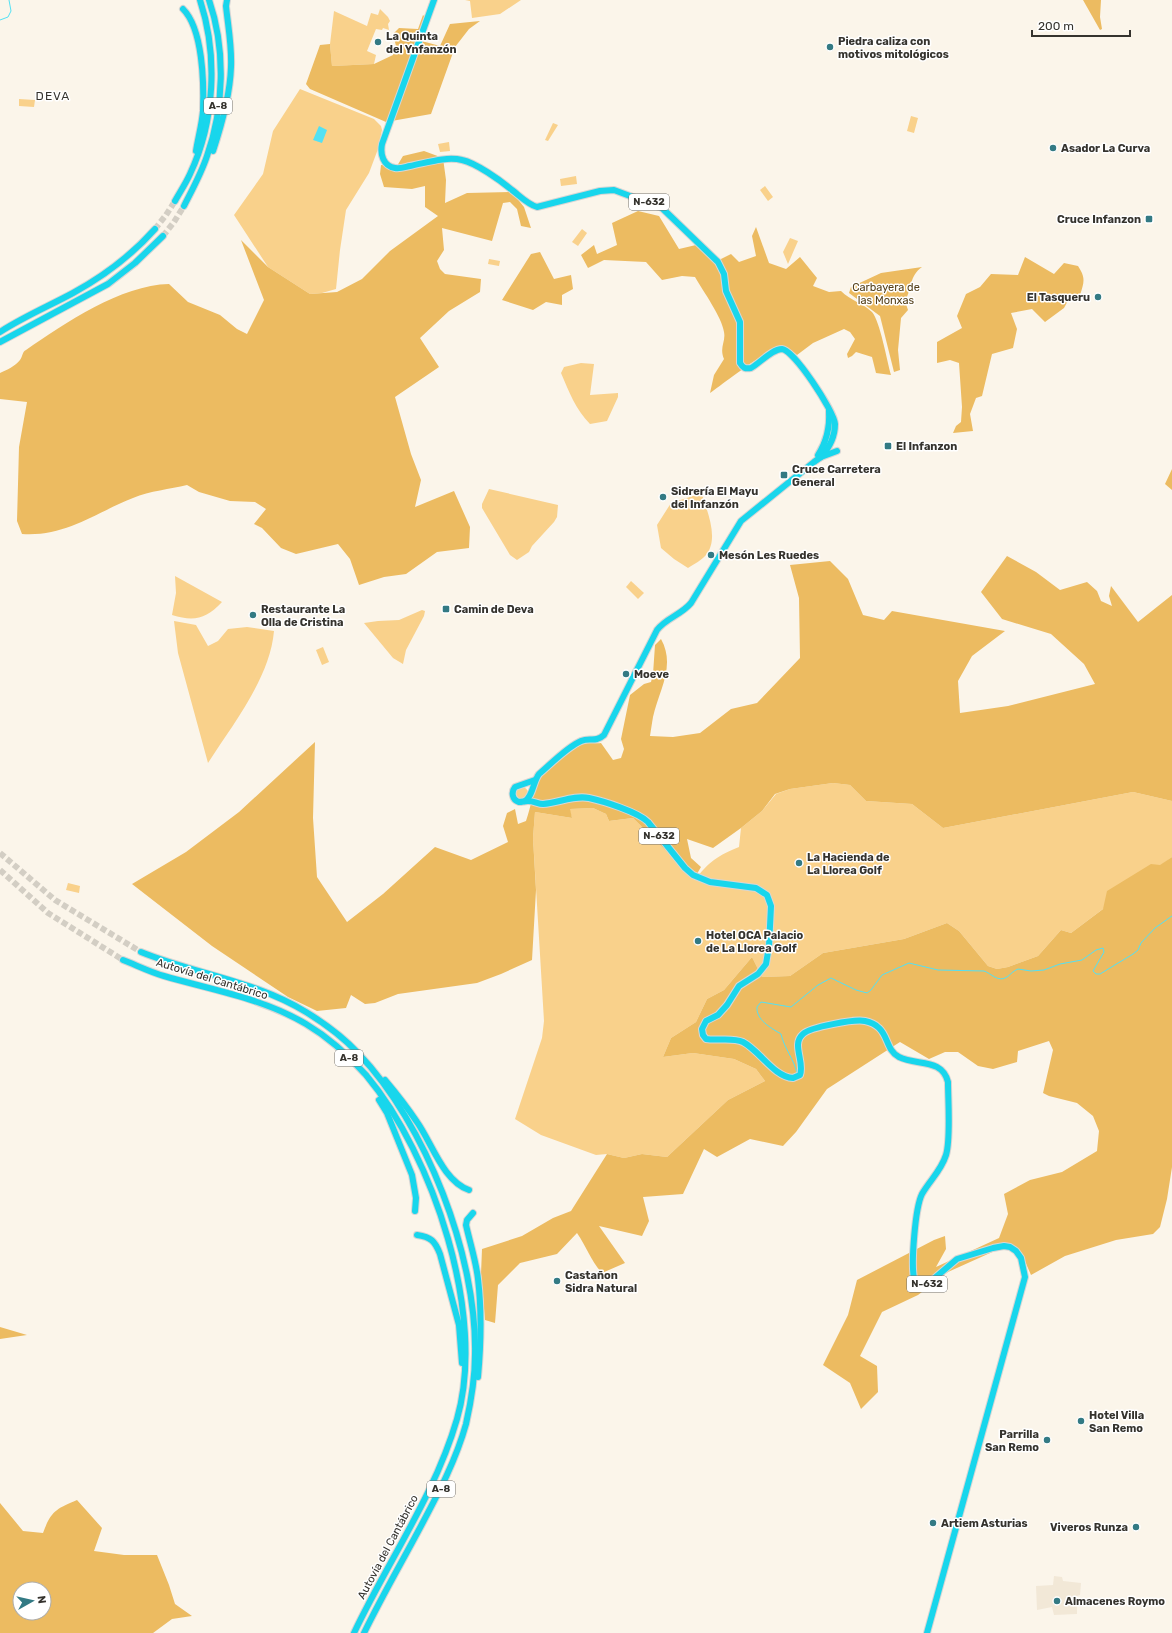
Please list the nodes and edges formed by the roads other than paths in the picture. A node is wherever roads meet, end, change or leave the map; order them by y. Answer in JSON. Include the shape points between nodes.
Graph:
{"nodes":[{"id":1,"x":200,"y":0,"type":"edge"},
{"id":2,"x":209,"y":0,"type":"edge"},
{"id":3,"x":227,"y":0,"type":"edge"},
{"id":4,"x":434,"y":0,"type":"edge"},
{"id":5,"x":183,"y":9,"type":"dead end"},
{"id":6,"x":187,"y":200,"type":"junction"},
{"id":7,"x":184,"y":206,"type":"tunnel mouth"},
{"id":8,"x":155,"y":229,"type":"tunnel mouth"},
{"id":9,"x":163,"y":236,"type":"tunnel mouth"},
{"id":10,"x":0,"y":332,"type":"edge"},
{"id":11,"x":0,"y":342,"type":"edge"},
{"id":12,"x":829,"y":409,"type":"junction"},
{"id":13,"x":830,"y":425,"type":"junction"},
{"id":14,"x":834,"y":433,"type":"junction"},
{"id":15,"x":831,"y":444,"type":"junction"},
{"id":16,"x":822,"y":449,"type":"junction"},
{"id":17,"x":821,"y":457,"type":"junction"},
{"id":18,"x":814,"y":462,"type":"junction"},
{"id":19,"x":535,"y":780,"type":"junction"},
{"id":20,"x":523,"y":784,"type":"junction"},
{"id":21,"x":530,"y":793,"type":"junction"},
{"id":22,"x":525,"y":801,"type":"junction"},
{"id":23,"x":538,"y":803,"type":"junction"},
{"id":24,"x":141,"y":952,"type":"tunnel mouth"},
{"id":25,"x":123,"y":960,"type":"tunnel mouth"},
{"id":26,"x":359,"y":1054,"type":"junction"},
{"id":27,"x":358,"y":1067,"type":"junction"},
{"id":28,"x":469,"y":1190,"type":"dead end"},
{"id":29,"x":414,"y":1211,"type":"dead end"},
{"id":30,"x":473,"y":1213,"type":"dead end"},
{"id":31,"x":417,"y":1235,"type":"dead end"},
{"id":32,"x":478,"y":1332,"type":"junction"},
{"id":33,"x":463,"y":1334,"type":"junction"},
{"id":34,"x":354,"y":1633,"type":"edge"},
{"id":35,"x":364,"y":1633,"type":"edge"},
{"id":36,"x":928,"y":1633,"type":"edge"}],
"edges":[{"from":1,"to":5,"type":"highway","number":"A-8","via":[[211,58],[209,112],[197,157],[175,201],[194,156],[203,112],[197,36],[192,21]]},
{"from":2,"to":6,"type":"highway","number":"A-8","via":[[220,57],[218,111],[207,157]]},
{"from":3,"to":6,"type":"highway","via":[[231,47],[230,86],[211,157],[194,192]]},
{"from":4,"to":12,"type":"highway","number":"N-632","via":[[382,144],[384,161],[396,168],[442,160],[462,160],[486,172],[526,202],[537,207],[607,190],[630,195],[662,208],[721,267],[726,291],[740,322],[742,367],[751,368],[777,350],[786,350],[795,357]]},
{"from":6,"to":7,"type":"highway","number":"A-8"},
{"from":8,"to":10,"type":"highway","via":[[126,258],[107,272]]},
{"from":9,"to":11,"type":"highway","via":[[135,264],[108,284]]},
{"from":12,"to":13,"type":"highway","number":"N-632"},
{"from":12,"to":14,"type":"highway","number":"N-632","via":[[834,419]]},
{"from":13,"to":15,"type":"highway"},
{"from":13,"to":16,"type":"highway","number":"N-632"},
{"from":14,"to":15,"type":"highway","number":"N-632"},
{"from":14,"to":15,"type":"highway","via":[[838,443]]},
{"from":15,"to":16,"type":"highway"},
{"from":15,"to":17,"type":"highway","number":"N-632"},
{"from":15,"to":17,"type":"highway","via":[[837,451]]},
{"from":16,"to":18,"type":"highway","number":"N-632"},
{"from":17,"to":18,"type":"highway","number":"N-632"},
{"from":18,"to":19,"type":"highway","number":"N-632","via":[[744,518],[691,603],[660,626],[604,735],[598,740],[584,740],[574,746]]},
{"from":19,"to":20,"type":"highway"},
{"from":19,"to":21,"type":"highway"},
{"from":20,"to":21,"type":"highway","via":[[528,787]]},
{"from":20,"to":22,"type":"highway","via":[[514,787],[512,793],[517,800]]},
{"from":21,"to":22,"type":"highway"},
{"from":21,"to":23,"type":"highway"},
{"from":22,"to":23,"type":"highway"},
{"from":23,"to":36,"type":"highway","number":"N-632","via":[[588,798],[635,813],[648,822],[693,875],[710,882],[756,888],[767,895],[772,910],[766,964],[758,974],[739,986],[718,1015],[706,1021],[702,1029],[706,1039],[734,1039],[746,1044],[782,1075],[793,1078],[800,1075],[802,1069],[798,1046],[801,1035],[812,1029],[857,1020],[870,1022],[880,1028],[892,1051],[899,1057],[939,1068],[946,1076],[947,1153],[944,1163],[924,1191],[919,1204],[914,1278],[921,1284],[926,1284],[957,1259],[999,1247],[1010,1247],[1016,1251],[1021,1258],[1025,1277]]},
{"from":24,"to":26,"type":"highway","name":"Autovía del Cantábrico","number":"A-8","via":[[255,988],[289,1003],[308,1013]]},
{"from":25,"to":27,"type":"highway","name":"Autovía del Cantábrico","number":"A-8","via":[[162,975],[252,1000],[286,1013],[333,1043]]},
{"from":26,"to":28,"type":"highway","via":[[390,1085],[418,1123],[447,1174],[461,1187]]},
{"from":26,"to":32,"type":"highway","name":"Autovía del Cantábrico","number":"A-8","via":[[401,1110],[442,1191],[467,1277]]},
{"from":27,"to":29,"type":"highway","via":[[387,1113],[400,1143],[415,1187]]},
{"from":27,"to":33,"type":"highway","name":"Autovía del Cantábrico","number":"A-8","via":[[390,1109],[420,1166],[444,1226],[464,1312]]},
{"from":30,"to":32,"type":"highway","via":[[466,1225],[478,1278]]},
{"from":31,"to":33,"type":"highway","via":[[429,1238],[436,1244]]},
{"from":32,"to":35,"type":"highway","name":"Autovía del Cantábrico","number":"A-8","via":[[474,1378],[458,1450],[443,1485]]},
{"from":33,"to":34,"type":"highway","name":"Autovía del Cantábrico","number":"A-8","via":[[466,1374],[458,1417],[446,1456]]}]}
